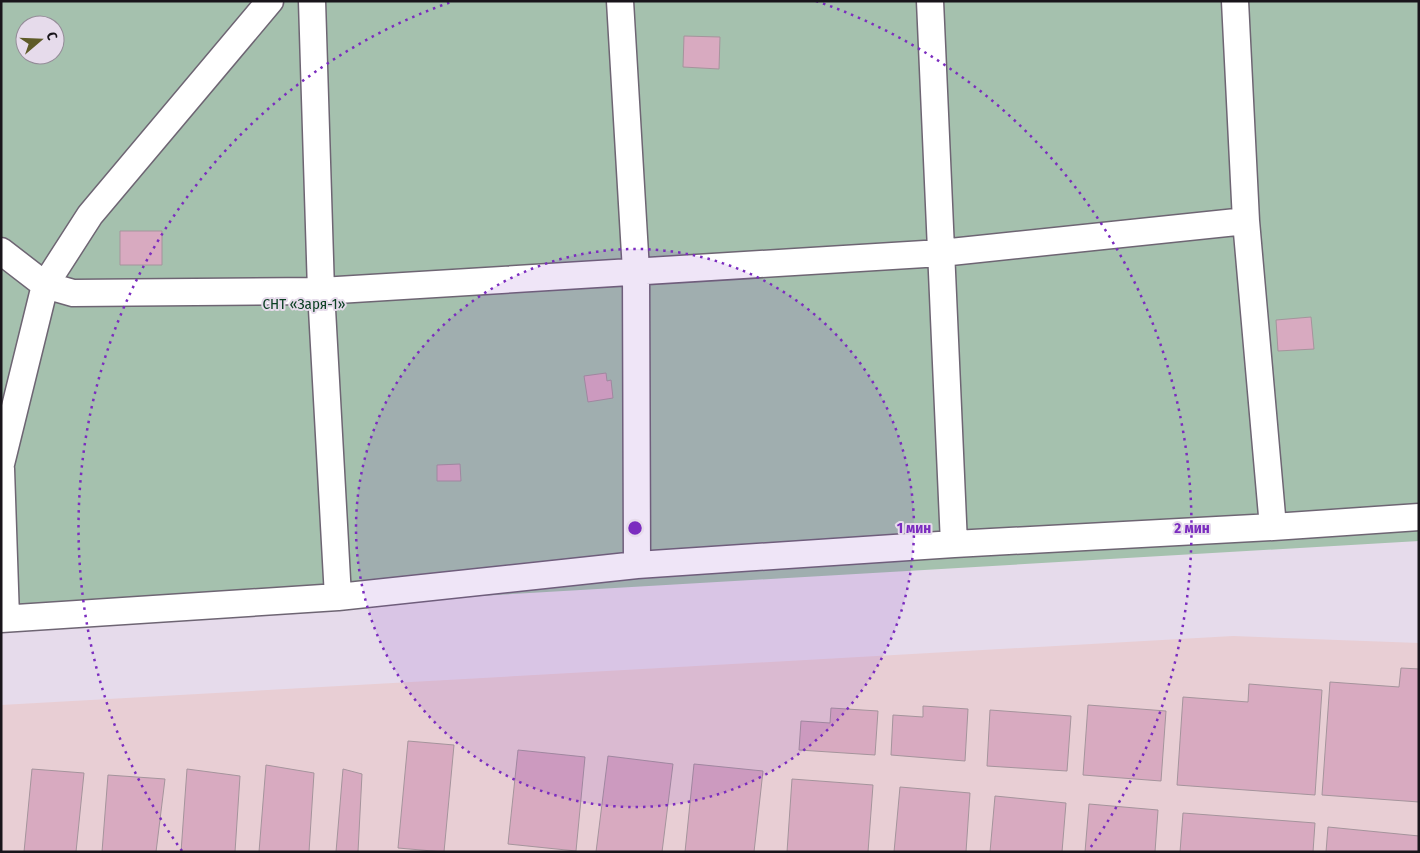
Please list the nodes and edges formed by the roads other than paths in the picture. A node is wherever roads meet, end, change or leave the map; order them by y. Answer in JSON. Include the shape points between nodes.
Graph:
{"nodes":[{"id":1,"x":270,"y":1,"type":"edge"},
{"id":2,"x":312,"y":1,"type":"edge"},
{"id":3,"x":620,"y":1,"type":"edge"},
{"id":4,"x":930,"y":1,"type":"edge"},
{"id":5,"x":1235,"y":1,"type":"edge"},
{"id":6,"x":1246,"y":220,"type":"junction"},
{"id":7,"x":1,"y":251,"type":"edge"},
{"id":8,"x":941,"y":253,"type":"junction"},
{"id":9,"x":636,"y":271,"type":"junction"},
{"id":10,"x":45,"y":285,"type":"junction"},
{"id":11,"x":321,"y":291,"type":"junction"},
{"id":12,"x":1,"y":464,"type":"edge"},
{"id":13,"x":1,"y":469,"type":"edge"},
{"id":14,"x":1419,"y":517,"type":"edge"},
{"id":15,"x":1273,"y":526,"type":"junction"},
{"id":16,"x":954,"y":544,"type":"junction"},
{"id":17,"x":637,"y":566,"type":"junction"},
{"id":18,"x":338,"y":597,"type":"junction"},
{"id":19,"x":4,"y":618,"type":"edge"}],
"edges":[{"from":1,"to":10,"type":"lane","via":[[90,215]]},
{"from":2,"to":11,"type":"lane"},
{"from":3,"to":9,"type":"lane"},
{"from":4,"to":8,"type":"lane"},
{"from":5,"to":6,"type":"lane"},
{"from":6,"to":8,"type":"lane"},
{"from":6,"to":15,"type":"lane"},
{"from":7,"to":10,"type":"lane"},
{"from":8,"to":9,"type":"lane"},
{"from":8,"to":16,"type":"lane"},
{"from":9,"to":11,"type":"lane"},
{"from":9,"to":17,"type":"lane"},
{"from":10,"to":11,"type":"lane","via":[[73,294]]},
{"from":10,"to":12,"type":"lane"},
{"from":11,"to":18,"type":"lane"},
{"from":13,"to":19,"type":"lane"},
{"from":14,"to":15,"type":"lane"},
{"from":15,"to":16,"type":"lane"},
{"from":16,"to":17,"type":"lane"},
{"from":17,"to":18,"type":"lane"},
{"from":18,"to":19,"type":"lane"}]}
